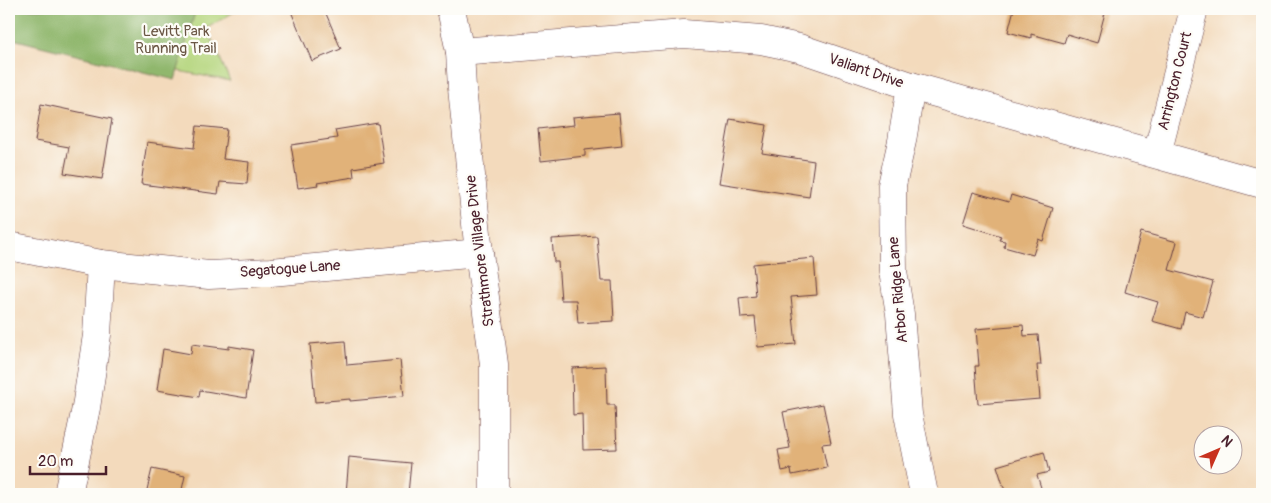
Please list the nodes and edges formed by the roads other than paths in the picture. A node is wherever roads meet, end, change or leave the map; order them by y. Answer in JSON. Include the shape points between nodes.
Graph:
{"nodes":[{"id":1,"x":451,"y":9,"type":"edge"},
{"id":2,"x":1194,"y":9,"type":"edge"},
{"id":3,"x":460,"y":52,"type":"junction"},
{"id":4,"x":911,"y":86,"type":"junction"},
{"id":5,"x":1157,"y":154,"type":"junction"},
{"id":6,"x":1262,"y":184,"type":"edge"},
{"id":7,"x":9,"y":246,"type":"edge"},
{"id":8,"x":479,"y":253,"type":"junction"},
{"id":9,"x":101,"y":264,"type":"junction"},
{"id":10,"x":68,"y":494,"type":"edge"},
{"id":11,"x":494,"y":494,"type":"edge"},
{"id":12,"x":924,"y":494,"type":"edge"}],
"edges":[{"from":1,"to":3,"type":"street","name":"Strathmore Village Drive"},
{"from":2,"to":5,"type":"street","name":"Arrington Court"},
{"from":3,"to":4,"type":"street","name":"Valiant Drive","via":[[684,34],[762,40],[799,48]]},
{"from":3,"to":8,"type":"street","name":"Strathmore Village Drive"},
{"from":4,"to":5,"type":"street","name":"Valiant Drive"},
{"from":4,"to":12,"type":"street","name":"Arbor Ridge Lane","via":[[892,185],[894,271],[908,414]]},
{"from":5,"to":6,"type":"street","name":"Valiant Drive"},
{"from":7,"to":9,"type":"street","name":"Segatogue Lane"},
{"from":8,"to":9,"type":"street","name":"Segatogue Lane","via":[[218,274]]},
{"from":8,"to":11,"type":"street","name":"Strathmore Village Drive","via":[[494,364]]},
{"from":9,"to":10,"type":"street","via":[[97,335]]}]}
